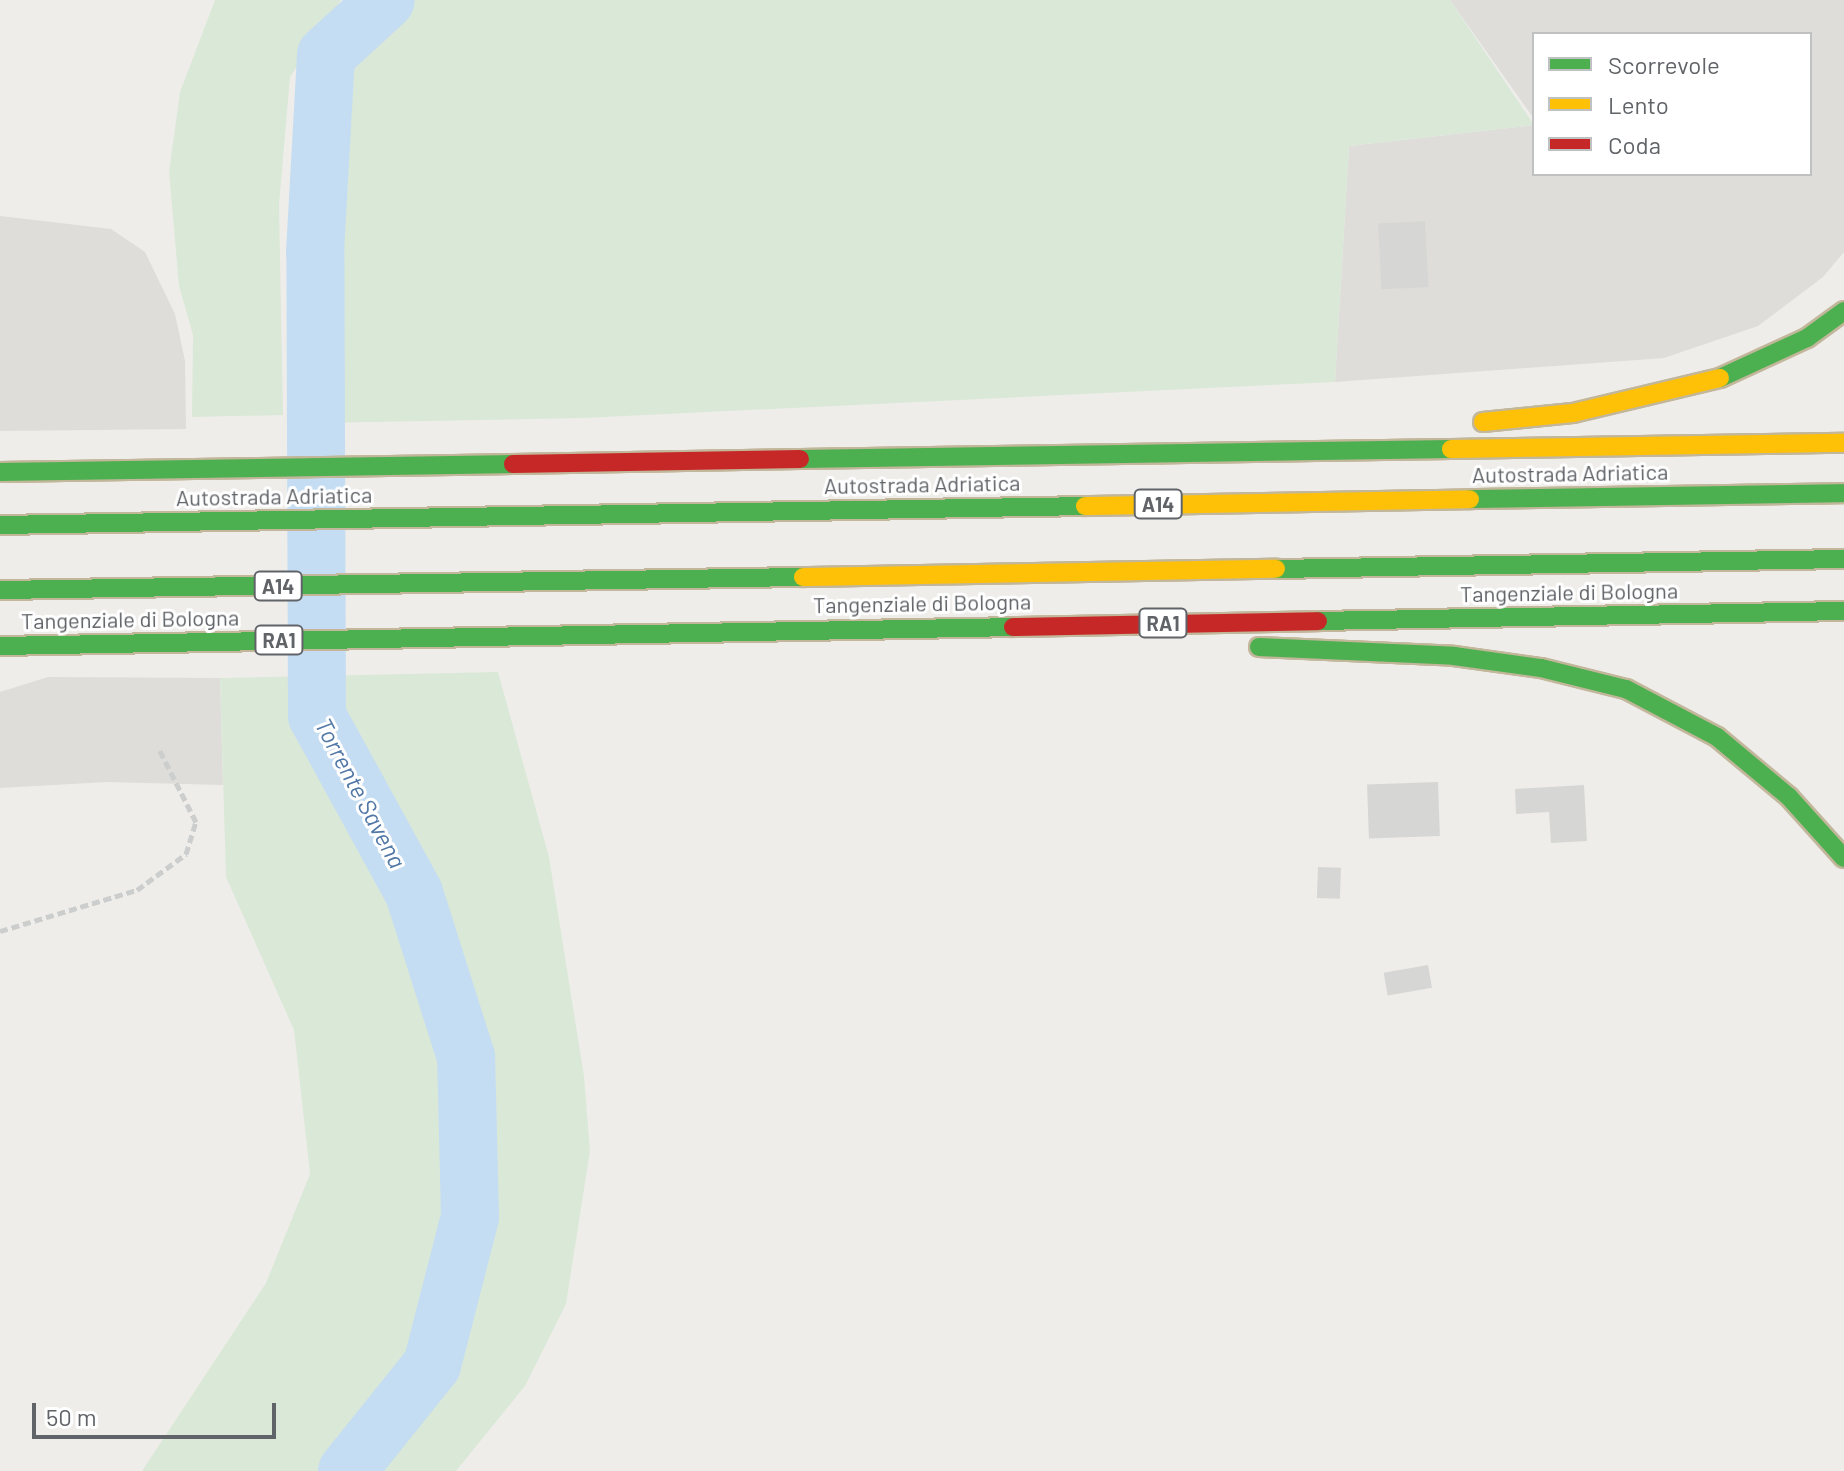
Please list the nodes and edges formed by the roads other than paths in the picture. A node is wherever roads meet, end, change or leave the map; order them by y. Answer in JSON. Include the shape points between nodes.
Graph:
{"nodes":[{"id":1,"x":1844,"y":311,"type":"edge"},
{"id":2,"x":1469,"y":423,"type":"dead end"},
{"id":3,"x":1377,"y":428,"type":"dead end"},
{"id":4,"x":1844,"y":443,"type":"edge"},
{"id":5,"x":1293,"y":452,"type":"junction"},
{"id":6,"x":0,"y":472,"type":"edge"},
{"id":7,"x":1844,"y":493,"type":"edge"},
{"id":8,"x":0,"y":525,"type":"edge"},
{"id":9,"x":1844,"y":559,"type":"edge"},
{"id":10,"x":0,"y":590,"type":"edge"},
{"id":11,"x":1844,"y":611,"type":"edge"},
{"id":12,"x":1181,"y":623,"type":"junction"},
{"id":13,"x":0,"y":646,"type":"edge"},
{"id":14,"x":1844,"y":858,"type":"edge"}],
"edges":[{"from":1,"to":2,"type":"highway","via":[[1807,338],[1699,385],[1573,413]]},
{"from":3,"to":5,"type":"highway"},
{"from":4,"to":5,"type":"highway"},
{"from":5,"to":6,"type":"highway"},
{"from":7,"to":8,"type":"highway","name":"Autostrada Adriatica","number":"A14"},
{"from":9,"to":10,"type":"highway","number":"A14"},
{"from":11,"to":12,"type":"highway","name":"Tangenziale di Bologna","number":"RA1"},
{"from":12,"to":13,"type":"highway","name":"Tangenziale di Bologna","number":"RA1"},
{"from":12,"to":14,"type":"highway","via":[[1270,650],[1454,656],[1541,668],[1626,689],[1717,737],[1789,797]]}]}
